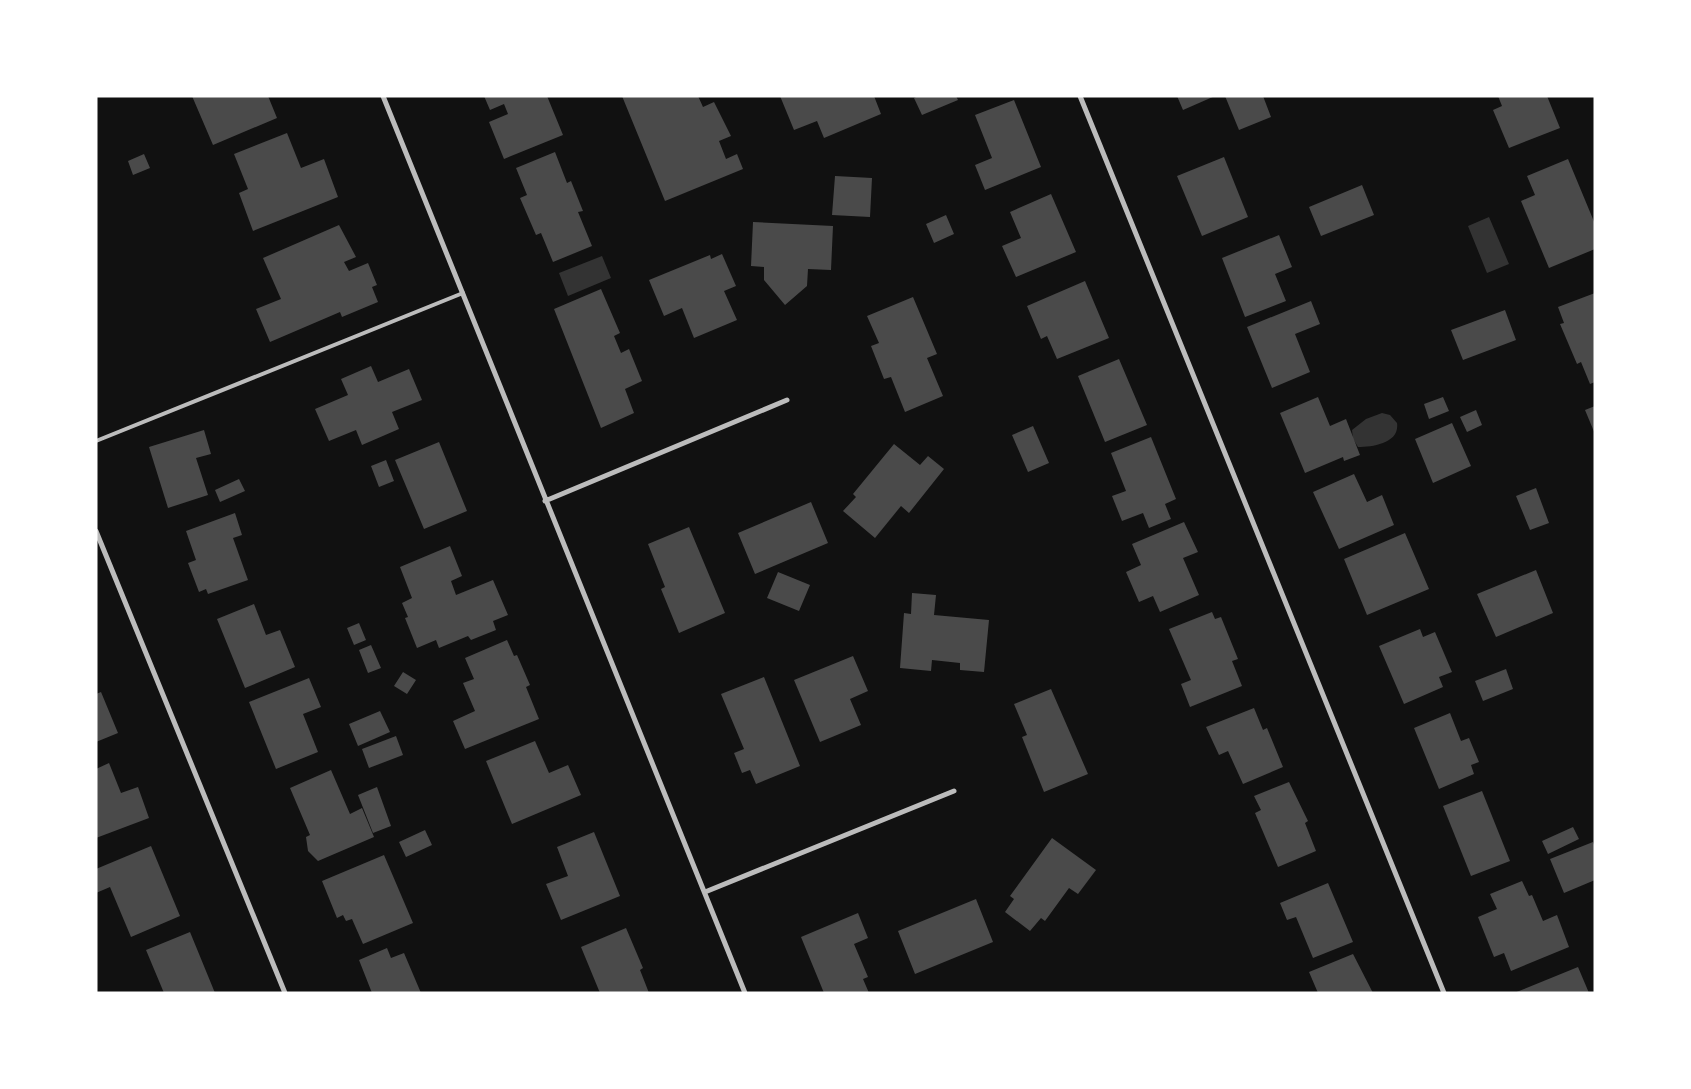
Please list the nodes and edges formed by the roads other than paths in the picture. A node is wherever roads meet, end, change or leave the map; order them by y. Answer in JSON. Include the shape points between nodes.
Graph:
{"nodes":[{"id":1,"x":383,"y":96,"type":"edge"},
{"id":2,"x":1080,"y":96,"type":"edge"},
{"id":3,"x":462,"y":293,"type":"junction"},
{"id":4,"x":787,"y":400,"type":"dead end"},
{"id":5,"x":96,"y":441,"type":"edge"},
{"id":6,"x":545,"y":501,"type":"junction"},
{"id":7,"x":96,"y":531,"type":"edge"},
{"id":8,"x":954,"y":791,"type":"dead end"},
{"id":9,"x":705,"y":892,"type":"junction"},
{"id":10,"x":285,"y":993,"type":"edge"},
{"id":11,"x":745,"y":993,"type":"edge"},
{"id":12,"x":1444,"y":993,"type":"edge"}],
"edges":[{"from":1,"to":3,"type":"street"},
{"from":2,"to":12,"type":"street"},
{"from":3,"to":5,"type":"lane"},
{"from":3,"to":6,"type":"street"},
{"from":4,"to":6,"type":"street"},
{"from":6,"to":9,"type":"street"},
{"from":7,"to":10,"type":"street"},
{"from":8,"to":9,"type":"street"},
{"from":9,"to":11,"type":"street"}]}
